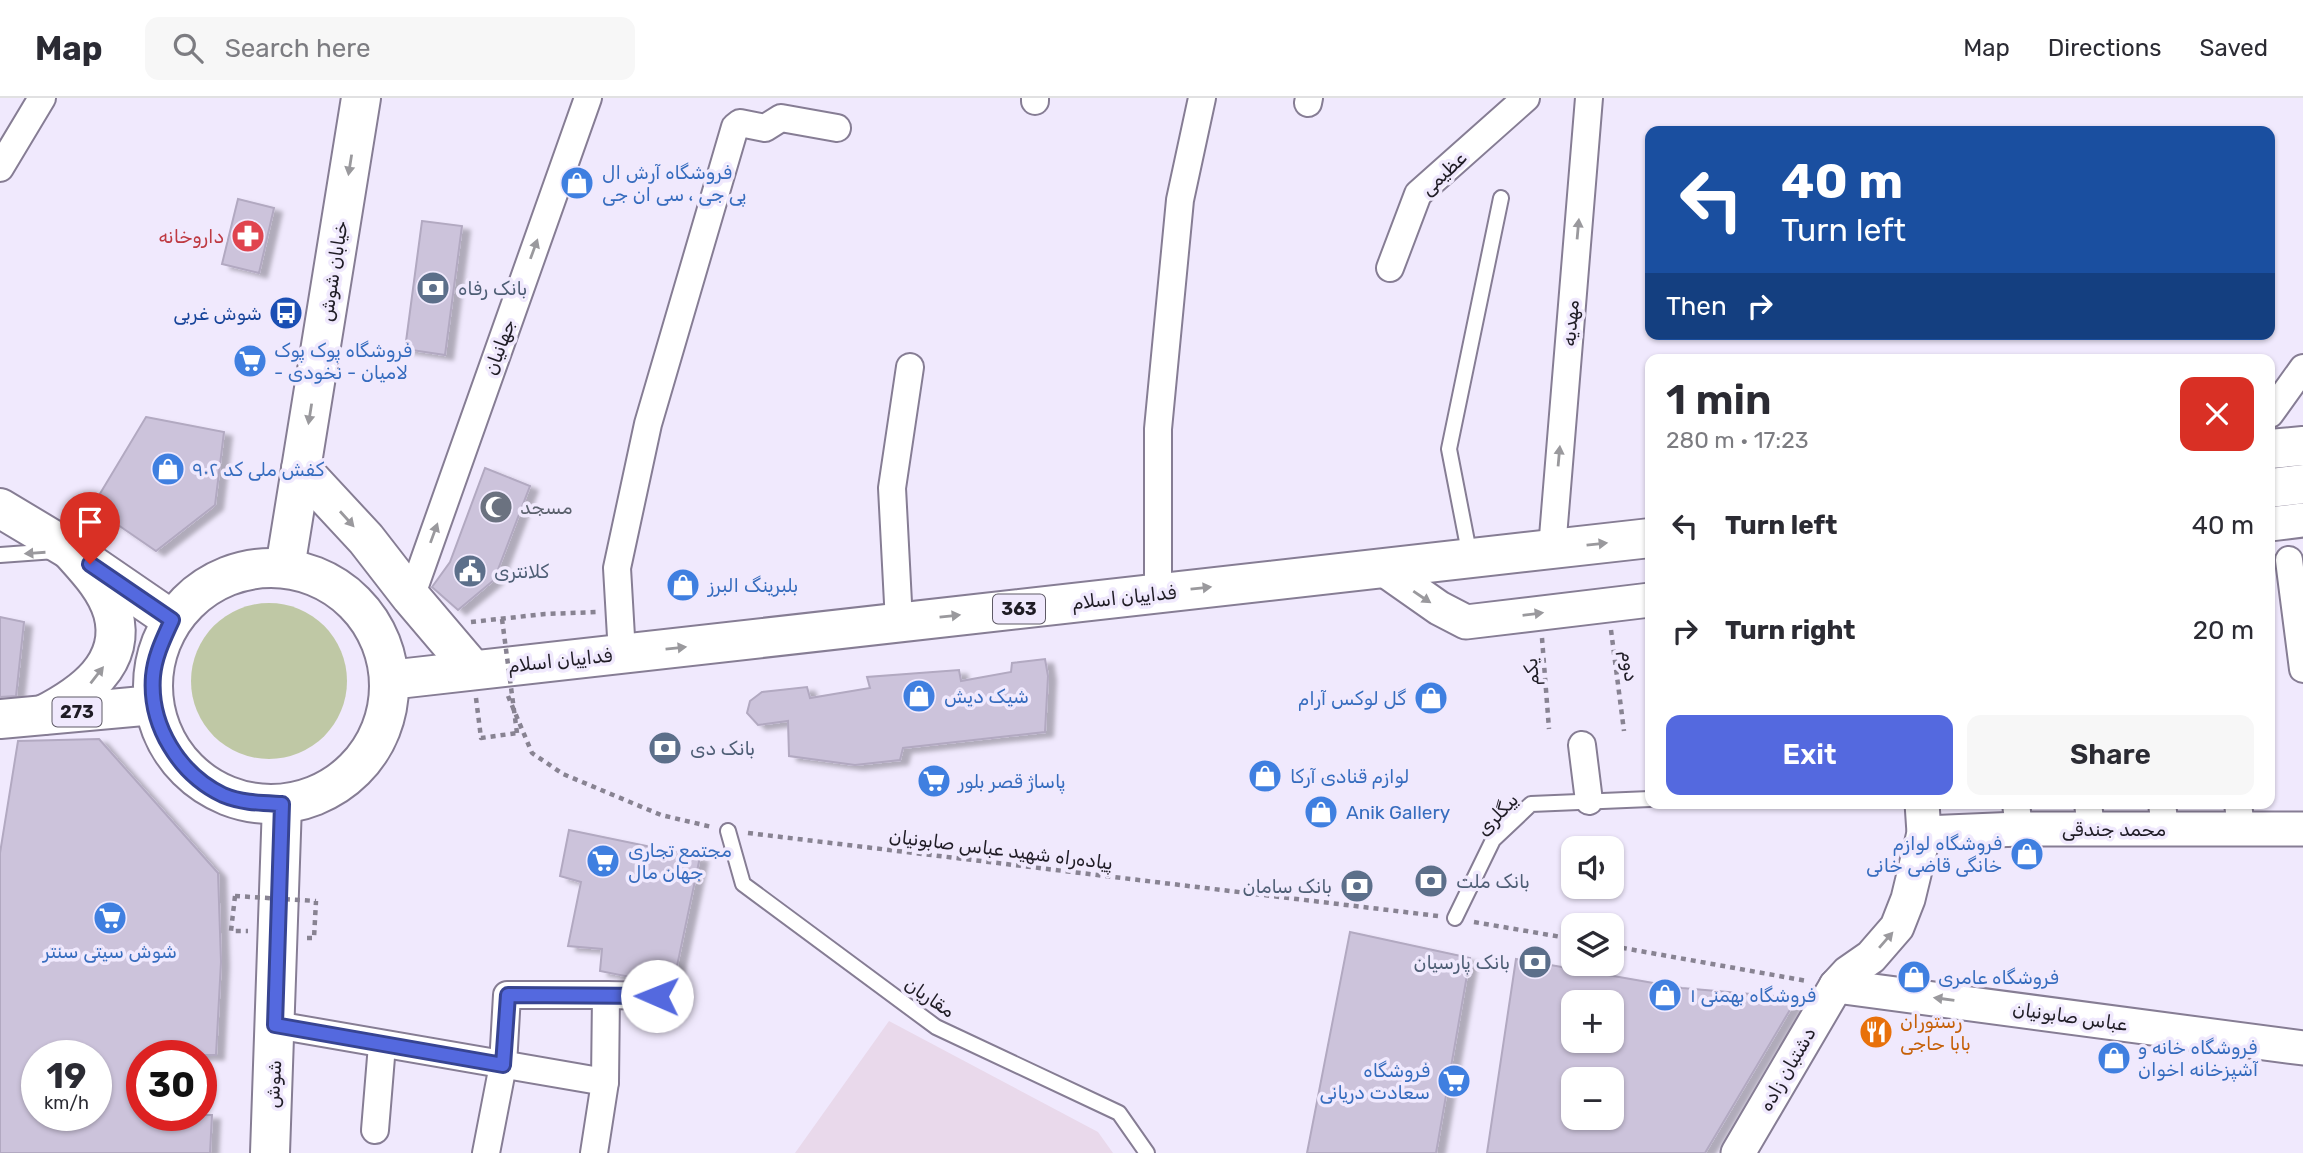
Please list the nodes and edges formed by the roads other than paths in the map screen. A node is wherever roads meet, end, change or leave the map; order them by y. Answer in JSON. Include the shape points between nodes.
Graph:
{"nodes":[{"id":1,"x":42,"y":98,"type":"edge"},
{"id":2,"x":588,"y":98,"type":"edge"},
{"id":3,"x":1202,"y":98,"type":"edge"},
{"id":4,"x":1527,"y":98,"type":"edge"},
{"id":5,"x":1589,"y":98,"type":"edge"},
{"id":6,"x":357,"y":100,"type":"edge"},
{"id":7,"x":837,"y":128,"type":"dead end"},
{"id":8,"x":0,"y":168,"type":"edge"},
{"id":9,"x":1502,"y":198,"type":"dead end"},
{"id":10,"x":1390,"y":268,"type":"dead end"},
{"id":11,"x":910,"y":367,"type":"dead end"},
{"id":12,"x":2303,"y":368,"type":"edge"},
{"id":13,"x":2275,"y":407,"type":"edge"},
{"id":14,"x":2303,"y":446,"type":"edge"},
{"id":15,"x":2275,"y":449,"type":"edge"},
{"id":16,"x":301,"y":469,"type":"junction"},
{"id":17,"x":2303,"y":484,"type":"edge"},
{"id":18,"x":2275,"y":487,"type":"edge"},
{"id":19,"x":0,"y":508,"type":"edge"},
{"id":20,"x":2303,"y":520,"type":"edge"},
{"id":21,"x":2275,"y":523,"type":"edge"},
{"id":22,"x":1645,"y":539,"type":"edge"},
{"id":23,"x":1552,"y":549,"type":"junction"},
{"id":24,"x":70,"y":550,"type":"junction"},
{"id":25,"x":0,"y":555,"type":"edge"},
{"id":26,"x":1470,"y":558,"type":"junction"},
{"id":27,"x":2289,"y":560,"type":"dead end"},
{"id":28,"x":285,"y":568,"type":"junction"},
{"id":29,"x":1382,"y":568,"type":"junction"},
{"id":30,"x":1158,"y":593,"type":"junction"},
{"id":31,"x":411,"y":597,"type":"junction"},
{"id":32,"x":1645,"y":601,"type":"edge"},
{"id":33,"x":172,"y":620,"type":"junction"},
{"id":34,"x":900,"y":622,"type":"junction"},
{"id":35,"x":622,"y":654,"type":"junction"},
{"id":36,"x":2303,"y":668,"type":"edge"},
{"id":37,"x":485,"y":669,"type":"junction"},
{"id":38,"x":389,"y":680,"type":"junction"},
{"id":39,"x":154,"y":705,"type":"junction"},
{"id":40,"x":43,"y":715,"type":"junction"},
{"id":41,"x":0,"y":719,"type":"edge"},
{"id":42,"x":0,"y":724,"type":"edge"},
{"id":43,"x":1582,"y":746,"type":"dead end"},
{"id":44,"x":1645,"y":799,"type":"edge"},
{"id":45,"x":1588,"y":801,"type":"junction"},
{"id":46,"x":282,"y":804,"type":"junction"},
{"id":47,"x":2018,"y":816,"type":"edge"},
{"id":48,"x":2090,"y":816,"type":"edge"},
{"id":49,"x":2164,"y":816,"type":"edge"},
{"id":50,"x":2239,"y":816,"type":"edge"},
{"id":51,"x":1923,"y":818,"type":"edge"},
{"id":52,"x":2303,"y":829,"type":"edge"},
{"id":53,"x":728,"y":831,"type":"road end"},
{"id":54,"x":1455,"y":918,"type":"road end"},
{"id":55,"x":1836,"y":986,"type":"junction"},
{"id":56,"x":606,"y":996,"type":"junction"},
{"id":57,"x":657,"y":996,"type":"dead end"},
{"id":58,"x":275,"y":1025,"type":"junction"},
{"id":59,"x":382,"y":1045,"type":"junction"},
{"id":60,"x":2303,"y":1048,"type":"edge"},
{"id":61,"x":503,"y":1065,"type":"junction"},
{"id":62,"x":605,"y":1082,"type":"junction"},
{"id":63,"x":375,"y":1130,"type":"dead end"},
{"id":64,"x":270,"y":1153,"type":"edge"},
{"id":65,"x":486,"y":1153,"type":"edge"},
{"id":66,"x":594,"y":1153,"type":"edge"},
{"id":67,"x":1147,"y":1153,"type":"edge"},
{"id":68,"x":1738,"y":1153,"type":"edge"}],
"edges":[{"from":1,"to":8,"type":"street"},
{"from":31,"to":2,"type":"street","name":"جهانیان","one_way":true},
{"from":3,"to":30,"type":"street","via":[[1180,200],[1157,429]]},
{"from":4,"to":10,"type":"street","name":"عظیمی","via":[[1418,194]]},
{"from":23,"to":5,"type":"street","name":"مهدیه","one_way":true},
{"from":6,"to":16,"type":"main road","name":"خیابان شوش","one_way":true},
{"from":7,"to":35,"type":"street","via":[[781,118],[765,128],[740,123],[735,127],[648,424],[617,568]]},
{"from":9,"to":26,"type":"lane","via":[[1449,449]]},
{"from":11,"to":34,"type":"street","via":[[892,488]]},
{"from":12,"to":13,"type":"street"},
{"from":14,"to":15,"type":"main road"},
{"from":16,"to":28,"type":"main road","name":"خیابان شوش"},
{"from":16,"to":31,"type":"main road","one_way":true,"via":[[366,539]]},
{"from":17,"to":18,"type":"main road"},
{"from":19,"to":24,"type":"main road"},
{"from":20,"to":21,"type":"street"},
{"from":23,"to":22,"type":"main road","name":"فداییان اسلام","number":"363","one_way":true},
{"from":23,"to":26,"type":"main road","name":"فداییان اسلام","number":"363"},
{"from":24,"to":25,"type":"lane","one_way":true},
{"from":24,"to":33,"type":"main road"},
{"from":40,"to":24,"type":"main road","one_way":true,"via":[[99,676],[115,635],[113,612],[92,575]]},
{"from":26,"to":29,"type":"main road","name":"فداییان اسلام","number":"363"},
{"from":27,"to":36,"type":"street"},
{"from":28,"to":33,"type":"main road","via":[[245,570],[216,580],[192,597]]},
{"from":28,"to":38,"type":"main road","via":[[331,583],[355,602],[385,653]]},
{"from":30,"to":29,"type":"main road","name":"فداییان اسلام","number":"363","one_way":true},
{"from":29,"to":32,"type":"street","one_way":true,"via":[[1466,622]]},
{"from":34,"to":30,"type":"main road","name":"فداییان اسلام","number":"363","one_way":true},
{"from":31,"to":37,"type":"main road"},
{"from":33,"to":39,"type":"main road","via":[[159,646]]},
{"from":35,"to":34,"type":"main road","name":"فداییان اسلام","number":"363","one_way":true},
{"from":35,"to":37,"type":"main road","name":"فداییان اسلام","number":"363"},
{"from":37,"to":38,"type":"main road","name":"فداییان اسلام","number":"363"},
{"from":38,"to":46,"type":"main road","via":[[386,712],[376,740],[359,765],[310,798]]},
{"from":39,"to":40,"type":"main road","number":"273"},
{"from":39,"to":46,"type":"main road","via":[[162,734],[198,780],[233,798]]},
{"from":40,"to":41,"type":"main road","number":"273"},
{"from":41,"to":42,"type":"street"},
{"from":43,"to":45,"type":"street"},
{"from":44,"to":45,"type":"lane","name":"بیگلری"},
{"from":45,"to":54,"type":"lane","name":"بیگلری","via":[[1531,804],[1493,840]]},
{"from":46,"to":58,"type":"main road","name":"شوش"},
{"from":47,"to":48,"type":"street","name":"محمد جندقی"},
{"from":47,"to":51,"type":"street","name":"محمد جندقی"},
{"from":48,"to":49,"type":"street","name":"محمد جندقی"},
{"from":49,"to":50,"type":"street","name":"محمد جندقی"},
{"from":50,"to":52,"type":"street","name":"محمد جندقی"},
{"from":55,"to":51,"type":"street","name":"دشتبان زاده","one_way":true,"via":[[1897,927],[1908,899]]},
{"from":53,"to":67,"type":"lane","name":"مقاریان","via":[[743,884],[936,1027],[1119,1113]]},
{"from":60,"to":55,"type":"street","name":"عباس صابونیان","one_way":true},
{"from":55,"to":68,"type":"street","name":"دشتبان زاده"},
{"from":56,"to":57,"type":"street"},
{"from":56,"to":61,"type":"street","via":[[508,995]]},
{"from":56,"to":62,"type":"street"},
{"from":58,"to":59,"type":"street"},
{"from":58,"to":64,"type":"main road","name":"شوش"},
{"from":59,"to":61,"type":"street"},
{"from":59,"to":63,"type":"street"},
{"from":61,"to":62,"type":"street"},
{"from":61,"to":65,"type":"street"},
{"from":62,"to":66,"type":"street"}]}
